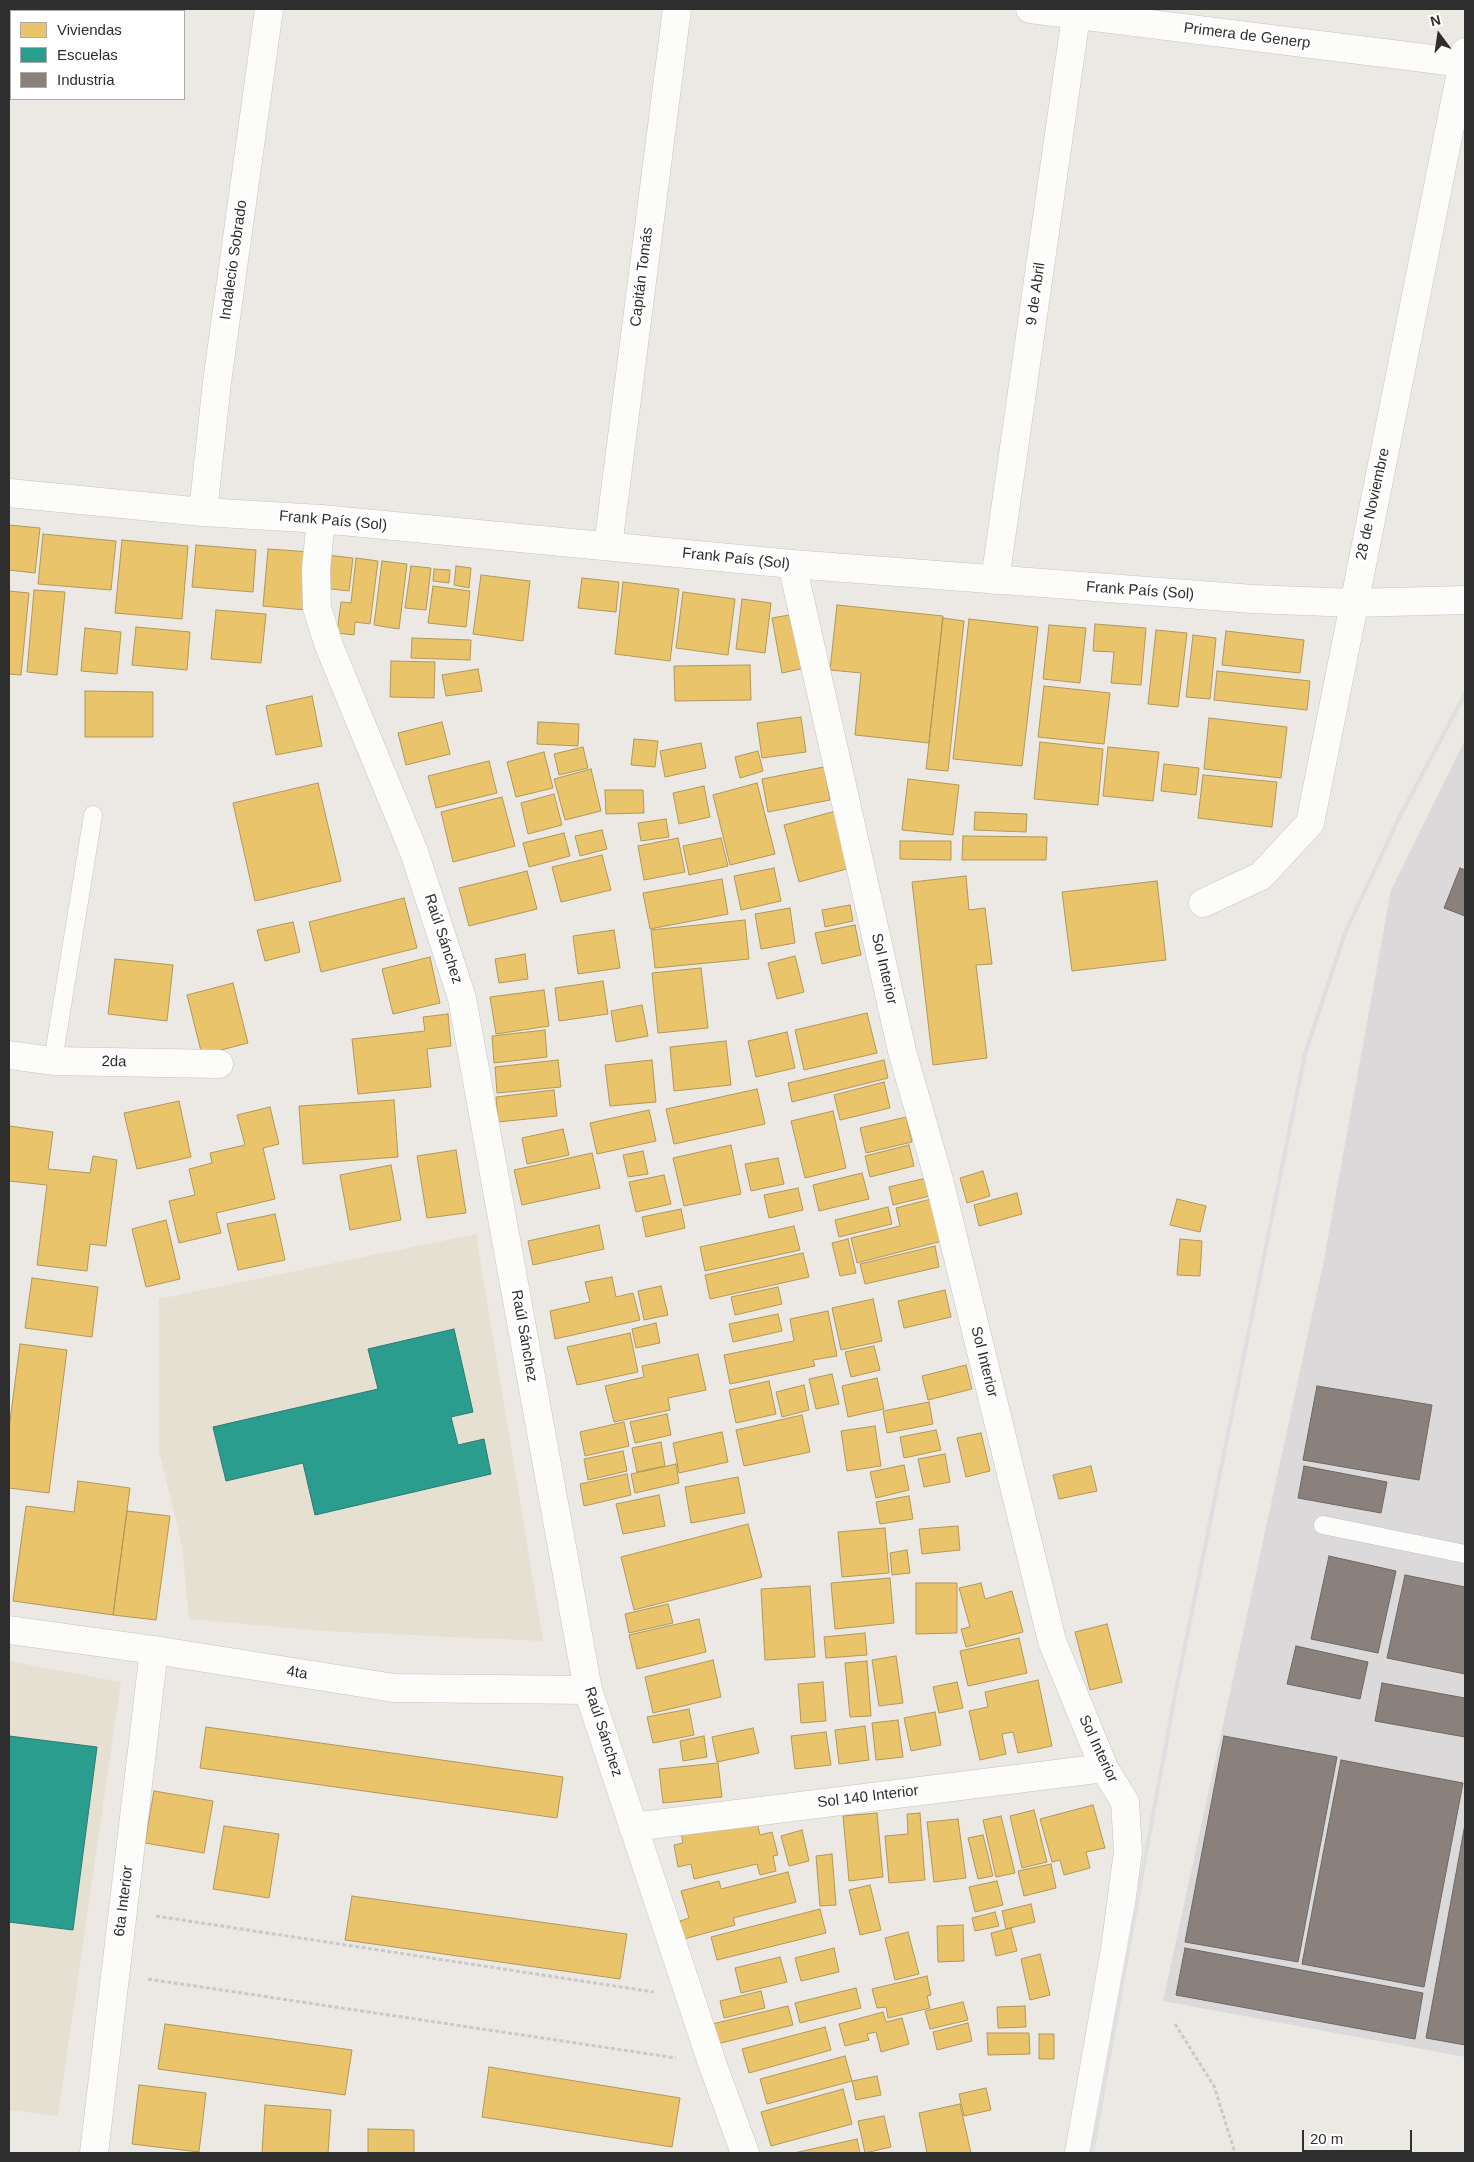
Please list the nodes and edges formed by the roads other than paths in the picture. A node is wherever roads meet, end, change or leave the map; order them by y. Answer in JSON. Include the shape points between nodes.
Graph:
{"nodes":[{"id":1,"x":269,"y":9,"type":"edge"},
{"id":2,"x":677,"y":9,"type":"edge"},
{"id":3,"x":1030,"y":9,"type":"edge"},
{"id":4,"x":1076,"y":12,"type":"edge"},
{"id":5,"x":1464,"y":58,"type":"edge"},
{"id":6,"x":9,"y":493,"type":"edge"},
{"id":7,"x":203,"y":512,"type":"junction"},
{"id":8,"x":321,"y":518,"type":"junction"},
{"id":9,"x":608,"y":546,"type":"junction"},
{"id":10,"x":792,"y":564,"type":"junction"},
{"id":11,"x":995,"y":580,"type":"junction"},
{"id":12,"x":1465,"y":600,"type":"edge"},
{"id":13,"x":1353,"y":603,"type":"junction"},
{"id":14,"x":93,"y":814,"type":"dead end"},
{"id":15,"x":1203,"y":903,"type":"dead end"},
{"id":16,"x":9,"y":1055,"type":"edge"},
{"id":17,"x":53,"y":1061,"type":"junction"},
{"id":18,"x":219,"y":1064,"type":"dead end"},
{"id":19,"x":1323,"y":1525,"type":"dead end"},
{"id":20,"x":1465,"y":1554,"type":"edge"},
{"id":21,"x":9,"y":1630,"type":"edge"},
{"id":22,"x":154,"y":1650,"type":"junction"},
{"id":23,"x":588,"y":1690,"type":"junction"},
{"id":24,"x":1104,"y":1768,"type":"junction"},
{"id":25,"x":633,"y":1826,"type":"junction"},
{"id":26,"x":94,"y":2153,"type":"edge"},
{"id":27,"x":746,"y":2153,"type":"edge"},
{"id":28,"x":1079,"y":2153,"type":"edge"}],
"edges":[{"from":1,"to":7,"type":"street","name":"Indalecio Sobrado","via":[[217,382]]},
{"from":2,"to":9,"type":"street","name":"Capitán Tomás"},
{"from":3,"to":4,"type":"street","name":"Primera de Generp"},
{"from":4,"to":5,"type":"street","name":"Primera de Generp"},
{"from":4,"to":11,"type":"street","name":"9 de Abril"},
{"from":5,"to":13,"type":"street","name":"28 de Noviembre"},
{"from":6,"to":7,"type":"street","name":"Frank País (Sol)"},
{"from":7,"to":8,"type":"street","name":"Frank País (Sol)"},
{"from":8,"to":9,"type":"street","name":"Frank País (Sol)"},
{"from":8,"to":23,"type":"street","name":"Raúl Sánchez","via":[[316,569],[317,608],[329,646],[414,852],[462,998]]},
{"from":9,"to":10,"type":"street","name":"Frank País (Sol)"},
{"from":10,"to":11,"type":"street","name":"Frank País (Sol)"},
{"from":10,"to":24,"type":"street","name":"Sol Interior","via":[[902,1051],[939,1180],[1052,1641]]},
{"from":11,"to":13,"type":"street","name":"Frank País (Sol)"},
{"from":12,"to":13,"type":"street","name":"Frank País (Sol)"},
{"from":13,"to":15,"type":"street","name":"28 de Noviembre","via":[[1310,823],[1260,876]]},
{"from":14,"to":17,"type":"lane"},
{"from":16,"to":17,"type":"street","name":"2da"},
{"from":17,"to":18,"type":"street","name":"2da"},
{"from":19,"to":20,"type":"lane"},
{"from":21,"to":22,"type":"street","name":"4ta"},
{"from":22,"to":23,"type":"street","name":"4ta","via":[[394,1688]]},
{"from":22,"to":26,"type":"street","name":"6ta Interior"},
{"from":23,"to":25,"type":"street","name":"Raúl Sánchez"},
{"from":24,"to":25,"type":"street","name":"Sol 140 Interior"},
{"from":24,"to":28,"type":"street","name":"Sol Interior","via":[[1125,1802],[1128,1851],[1115,1949]]},
{"from":25,"to":27,"type":"street","name":"Raúl Sánchez","via":[[712,2063]]}]}
